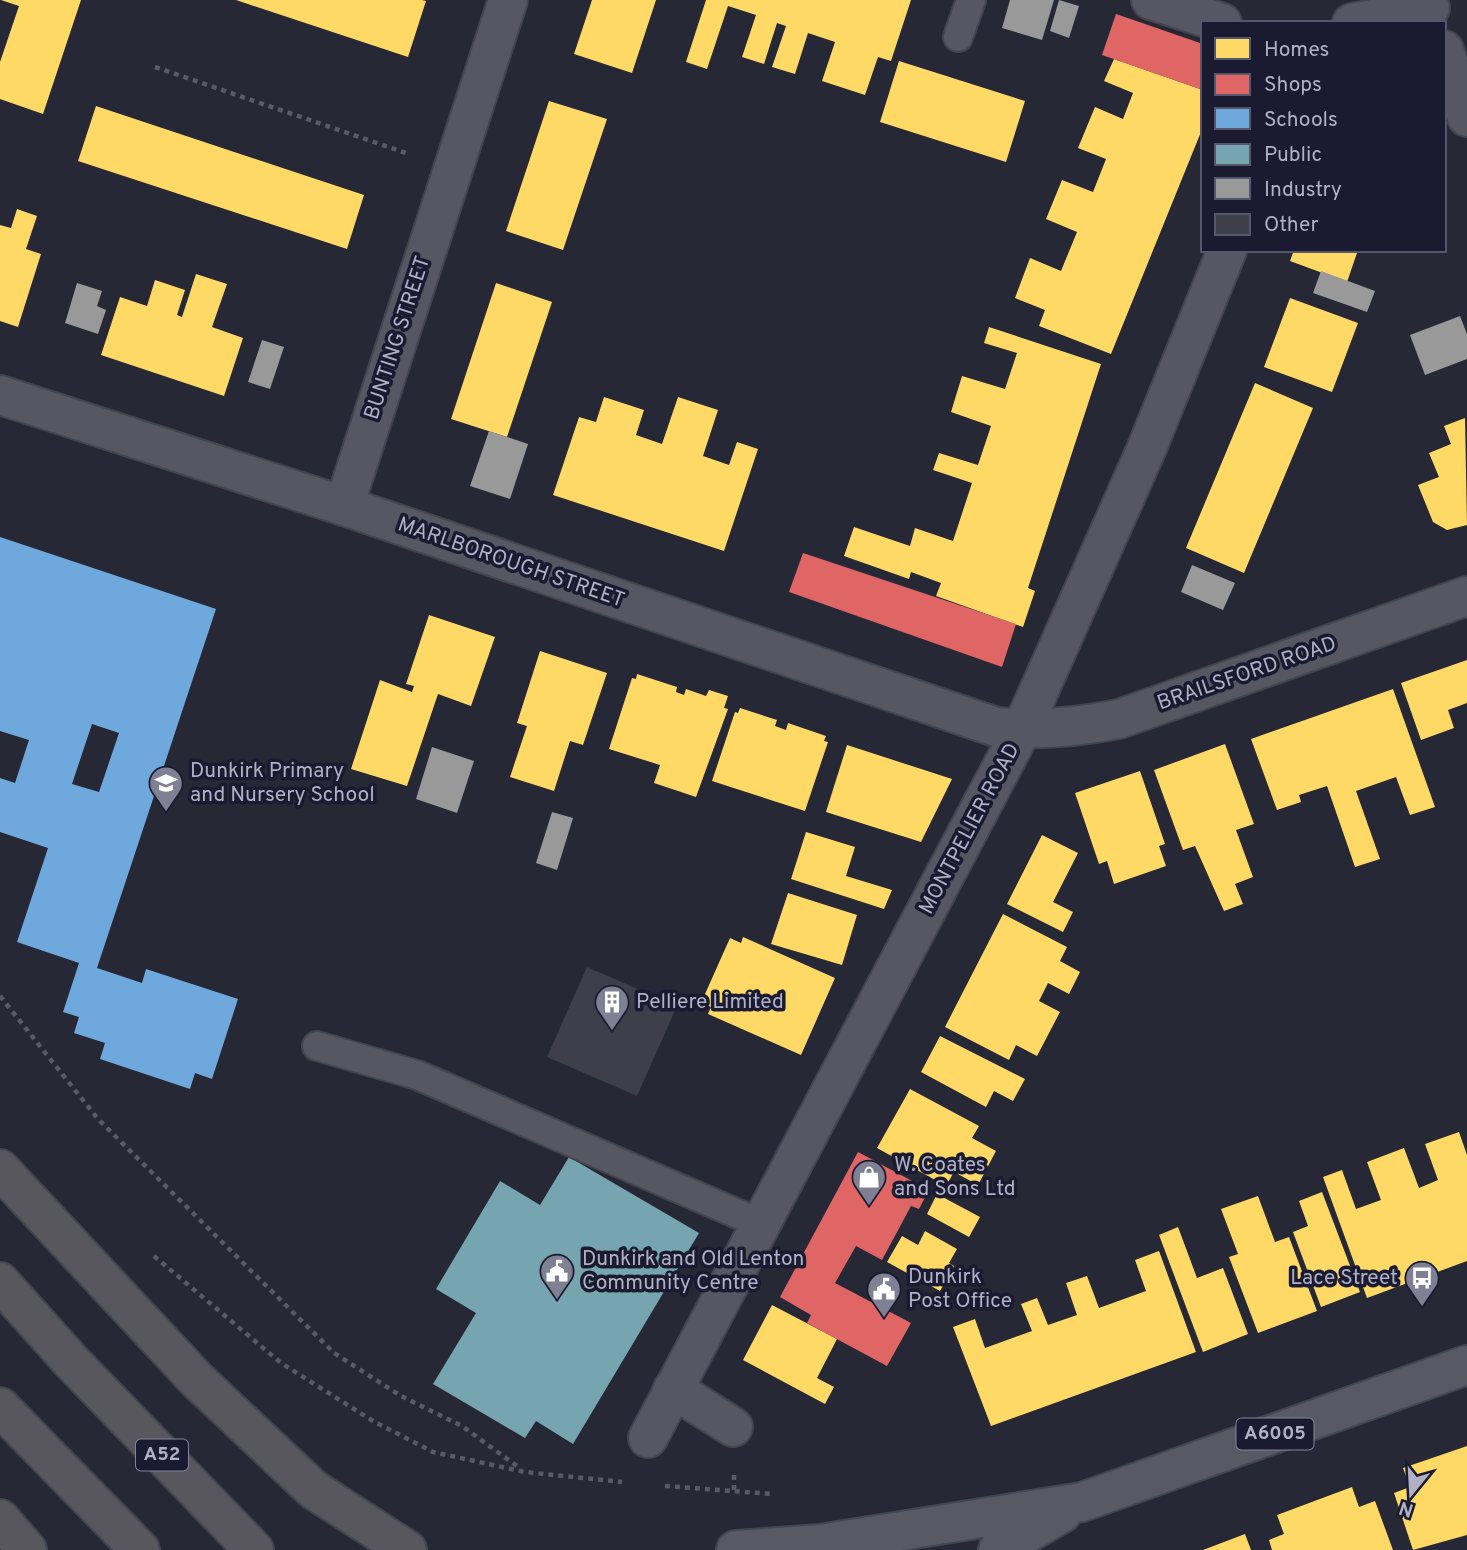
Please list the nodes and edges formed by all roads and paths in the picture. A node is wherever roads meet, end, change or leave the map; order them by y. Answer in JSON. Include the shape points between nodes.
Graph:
{"nodes":[{"id":1,"x":508,"y":0,"type":"edge"},
{"id":2,"x":971,"y":0,"type":"edge"},
{"id":3,"x":1151,"y":0,"type":"edge"},
{"id":4,"x":1431,"y":10,"type":"edge"},
{"id":5,"x":1216,"y":21,"type":"edge"},
{"id":6,"x":1364,"y":21,"type":"edge"},
{"id":7,"x":958,"y":37,"type":"dead end"},
{"id":8,"x":1446,"y":56,"type":"edge"},
{"id":9,"x":155,"y":67,"type":"dead end"},
{"id":10,"x":1467,"y":117,"type":"edge"},
{"id":11,"x":452,"y":169,"type":"junction"},
{"id":12,"x":1226,"y":252,"type":"edge"},
{"id":13,"x":0,"y":395,"type":"edge"},
{"id":14,"x":344,"y":506,"type":"junction"},
{"id":15,"x":1467,"y":596,"type":"edge"},
{"id":16,"x":1022,"y":729,"type":"junction"},
{"id":17,"x":0,"y":996,"type":"edge"},
{"id":18,"x":317,"y":1046,"type":"dead end"},
{"id":19,"x":0,"y":1169,"type":"edge"},
{"id":20,"x":761,"y":1224,"type":"junction"},
{"id":21,"x":148,"y":1251,"type":"dead end"},
{"id":22,"x":0,"y":1282,"type":"edge"},
{"id":23,"x":1467,"y":1365,"type":"edge"},
{"id":24,"x":673,"y":1389,"type":"junction"},
{"id":25,"x":4,"y":1412,"type":"edge"},
{"id":26,"x":733,"y":1427,"type":"dead end"},
{"id":27,"x":648,"y":1438,"type":"dead end"},
{"id":28,"x":525,"y":1472,"type":"junction"},
{"id":29,"x":628,"y":1483,"type":"dead end"},
{"id":30,"x":652,"y":1484,"type":"dead end"},
{"id":31,"x":776,"y":1494,"type":"dead end"},
{"id":32,"x":1082,"y":1502,"type":"junction"},
{"id":33,"x":0,"y":1519,"type":"edge"},
{"id":34,"x":27,"y":1550,"type":"edge"},
{"id":35,"x":140,"y":1550,"type":"edge"},
{"id":36,"x":254,"y":1550,"type":"edge"},
{"id":37,"x":407,"y":1550,"type":"edge"},
{"id":38,"x":736,"y":1550,"type":"edge"},
{"id":39,"x":998,"y":1550,"type":"edge"}],
"edges":[{"from":1,"to":11,"type":"street","name":"BUNTING STREET"},
{"from":2,"to":7,"type":"lane"},
{"from":3,"to":5,"type":"street"},
{"from":4,"to":6,"type":"street"},
{"from":8,"to":10,"type":"street"},
{"from":9,"to":11,"type":"path"},
{"from":11,"to":14,"type":"street","name":"BUNTING STREET"},
{"from":12,"to":16,"type":"street","name":"MONTPELIER ROAD","via":[[1146,450]]},
{"from":13,"to":14,"type":"street","name":"MARLBOROUGH STREET"},
{"from":14,"to":16,"type":"street","name":"MARLBOROUGH STREET","via":[[996,727]]},
{"from":15,"to":16,"type":"street","name":"BRAILSFORD ROAD","via":[[1119,719]]},
{"from":16,"to":20,"type":"street","name":"MONTPELIER ROAD"},
{"from":17,"to":28,"type":"path","via":[[98,1119],[334,1353],[401,1396],[462,1426]]},
{"from":18,"to":20,"type":"lane","via":[[417,1075]]},
{"from":19,"to":37,"type":"highway","via":[[197,1380],[314,1490]]},
{"from":20,"to":24,"type":"street","name":"MONTPELIER ROAD"},
{"from":21,"to":28,"type":"path","via":[[281,1363],[373,1421],[433,1452]]},
{"from":22,"to":36,"type":"highway","number":"A52"},
{"from":23,"to":32,"type":"main road","number":"A6005"},
{"from":24,"to":26,"type":"street"},
{"from":24,"to":27,"type":"street","name":"MONTPELIER ROAD"},
{"from":25,"to":35,"type":"highway"},
{"from":28,"to":29,"type":"path"},
{"from":30,"to":31,"type":"path"},
{"from":32,"to":38,"type":"main road","number":"A6005","via":[[820,1544]]},
{"from":32,"to":39,"type":"main road","number":"A6005"},
{"from":33,"to":34,"type":"highway"}]}
